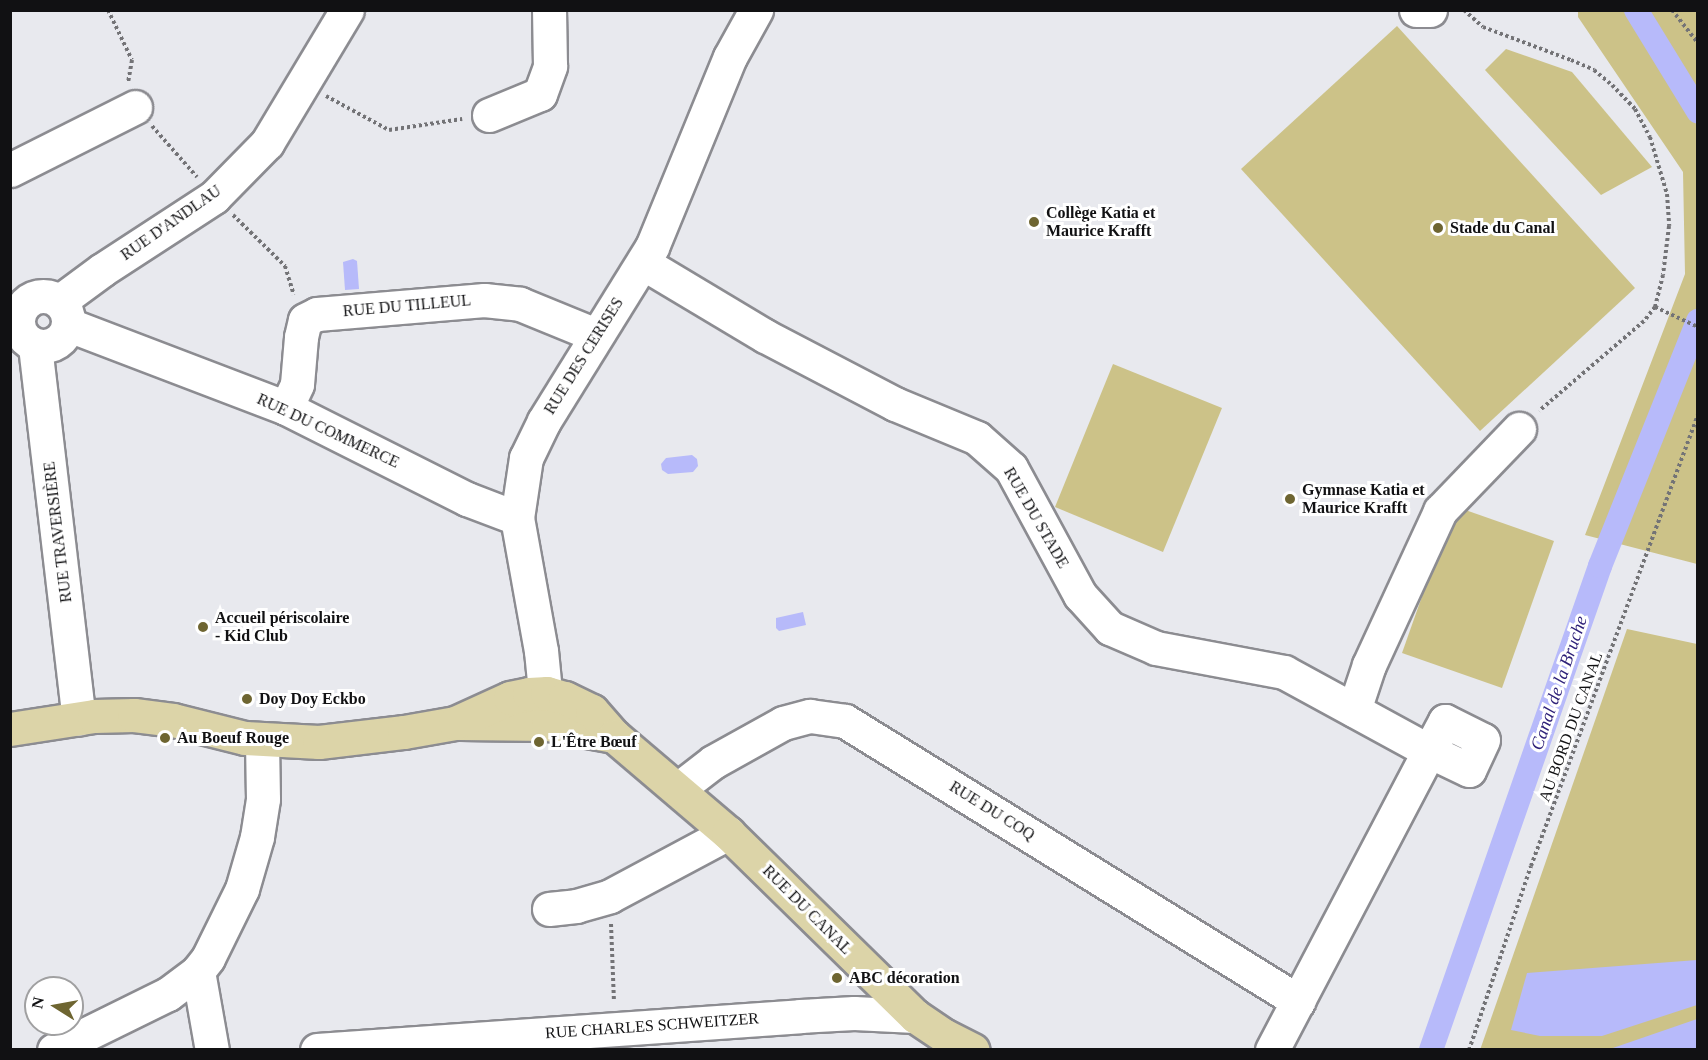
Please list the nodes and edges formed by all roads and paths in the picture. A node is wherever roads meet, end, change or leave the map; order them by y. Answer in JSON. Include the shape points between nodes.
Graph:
{"nodes":[{"id":1,"x":347,"y":10,"type":"edge"},
{"id":2,"x":549,"y":10,"type":"edge"},
{"id":3,"x":756,"y":10,"type":"edge"},
{"id":4,"x":1416,"y":10,"type":"edge"},
{"id":5,"x":1430,"y":10,"type":"edge"},
{"id":6,"x":1464,"y":10,"type":"edge"},
{"id":7,"x":1672,"y":10,"type":"edge"},
{"id":8,"x":1698,"y":44,"type":"edge"},
{"id":9,"x":303,"y":83,"type":"junction"},
{"id":10,"x":135,"y":107,"type":"dead end"},
{"id":11,"x":489,"y":115,"type":"joint"},
{"id":12,"x":10,"y":170,"type":"edge"},
{"id":13,"x":214,"y":197,"type":"junction"},
{"id":14,"x":643,"y":263,"type":"junction"},
{"id":15,"x":34,"y":304,"type":"edge"},
{"id":16,"x":1655,"y":307,"type":"junction"},
{"id":17,"x":305,"y":320,"type":"junction"},
{"id":18,"x":1698,"y":327,"type":"edge"},
{"id":19,"x":596,"y":335,"type":"junction"},
{"id":20,"x":286,"y":408,"type":"junction"},
{"id":21,"x":1698,"y":414,"type":"edge"},
{"id":22,"x":1519,"y":429,"type":"joint"},
{"id":23,"x":517,"y":518,"type":"junction"},
{"id":24,"x":547,"y":709,"type":"junction"},
{"id":25,"x":1354,"y":710,"type":"junction"},
{"id":26,"x":79,"y":718,"type":"junction"},
{"id":27,"x":10,"y":729,"type":"edge"},
{"id":28,"x":262,"y":740,"type":"junction"},
{"id":29,"x":678,"y":789,"type":"junction"},
{"id":30,"x":728,"y":833,"type":"junction"},
{"id":31,"x":610,"y":896,"type":"junction"},
{"id":32,"x":549,"y":909,"type":"dead end"},
{"id":33,"x":198,"y":971,"type":"junction"},
{"id":34,"x":1298,"y":1001,"type":"junction"},
{"id":35,"x":915,"y":1016,"type":"junction"},
{"id":36,"x":615,"y":1029,"type":"junction"},
{"id":37,"x":650,"y":1038,"type":"edge"},
{"id":38,"x":54,"y":1050,"type":"edge"},
{"id":39,"x":212,"y":1050,"type":"edge"},
{"id":40,"x":317,"y":1050,"type":"edge"},
{"id":41,"x":973,"y":1050,"type":"edge"},
{"id":42,"x":1272,"y":1050,"type":"edge"},
{"id":43,"x":1469,"y":1050,"type":"edge"}],
"edges":[{"from":1,"to":9,"type":"street","name":"RUE D'ANDLAU"},
{"from":2,"to":11,"type":"street","via":[[550,66],[540,94]]},
{"from":3,"to":14,"type":"street","name":"RUE DES CERISES","via":[[730,57]]},
{"from":4,"to":5,"type":"street"},
{"from":6,"to":16,"type":"path","via":[[1482,27],[1594,70],[1635,110],[1650,137],[1667,194],[1669,226]]},
{"from":7,"to":8,"type":"path"},
{"from":9,"to":11,"type":"path","via":[[389,130]]},
{"from":9,"to":13,"type":"street","name":"RUE D'ANDLAU","via":[[267,143]]},
{"from":10,"to":12,"type":"street"},
{"from":13,"to":15,"type":"street","name":"RUE D'ANDLAU"},
{"from":13,"to":17,"type":"path","via":[[285,266]]},
{"from":14,"to":19,"type":"street","name":"RUE DES CERISES"},
{"from":14,"to":25,"type":"street","name":"RUE DU STADE","via":[[765,336],[895,404],[977,438],[1011,468],[1080,594],[1110,628],[1156,648],[1284,672]]},
{"from":15,"to":20,"type":"street","name":"RUE DU COMMERCE"},
{"from":15,"to":26,"type":"street","name":"RUE TRAVERSIÈRE","via":[[63,337],[51,345],[35,346]]},
{"from":16,"to":18,"type":"path"},
{"from":16,"to":22,"type":"path","via":[[1644,321]]},
{"from":17,"to":19,"type":"street","name":"RUE DU TILLEUL","via":[[317,314],[484,300],[520,304]]},
{"from":17,"to":20,"type":"street","via":[[297,384]]},
{"from":19,"to":23,"type":"street","name":"RUE DES CERISES","via":[[533,439],[521,481]]},
{"from":20,"to":23,"type":"street","name":"RUE DU COMMERCE","via":[[467,499]]},
{"from":21,"to":43,"type":"path","name":"AU BORD DU CANAL","via":[[1531,866]]},
{"from":22,"to":25,"type":"street","via":[[1440,511],[1369,665]]},
{"from":23,"to":24,"type":"street","name":"RUE DES CERISES"},
{"from":24,"to":28,"type":"main road","via":[[510,698],[455,723],[404,732],[327,741]]},
{"from":24,"to":29,"type":"main road","name":"RUE DU CANAL","via":[[592,711],[614,736]]},
{"from":25,"to":34,"type":"street","name":"RUE DU STADE","via":[[1430,751]]},
{"from":26,"to":27,"type":"main road"},
{"from":26,"to":28,"type":"main road","via":[[152,716]]},
{"from":28,"to":33,"type":"street","via":[[263,799],[252,857],[227,923]]},
{"from":29,"to":30,"type":"main road","name":"RUE DU CANAL"},
{"from":29,"to":34,"type":"street","name":"RUE DU COQ","via":[[713,762],[783,723],[820,716],[845,721]]},
{"from":30,"to":31,"type":"street"},
{"from":30,"to":35,"type":"main road","name":"RUE DU CANAL"},
{"from":31,"to":32,"type":"street"},
{"from":31,"to":36,"type":"path"},
{"from":33,"to":38,"type":"street","via":[[168,994]]},
{"from":33,"to":39,"type":"street"},
{"from":34,"to":42,"type":"street"},
{"from":35,"to":37,"type":"street","name":"RUE CHARLES SCHWEITZER","via":[[854,1013]]},
{"from":35,"to":41,"type":"main road","name":"RUE DU CANAL"},
{"from":36,"to":37,"type":"street","name":"RUE CHARLES SCHWEITZER"},
{"from":36,"to":40,"type":"street","name":"RUE CHARLES SCHWEITZER"}]}
